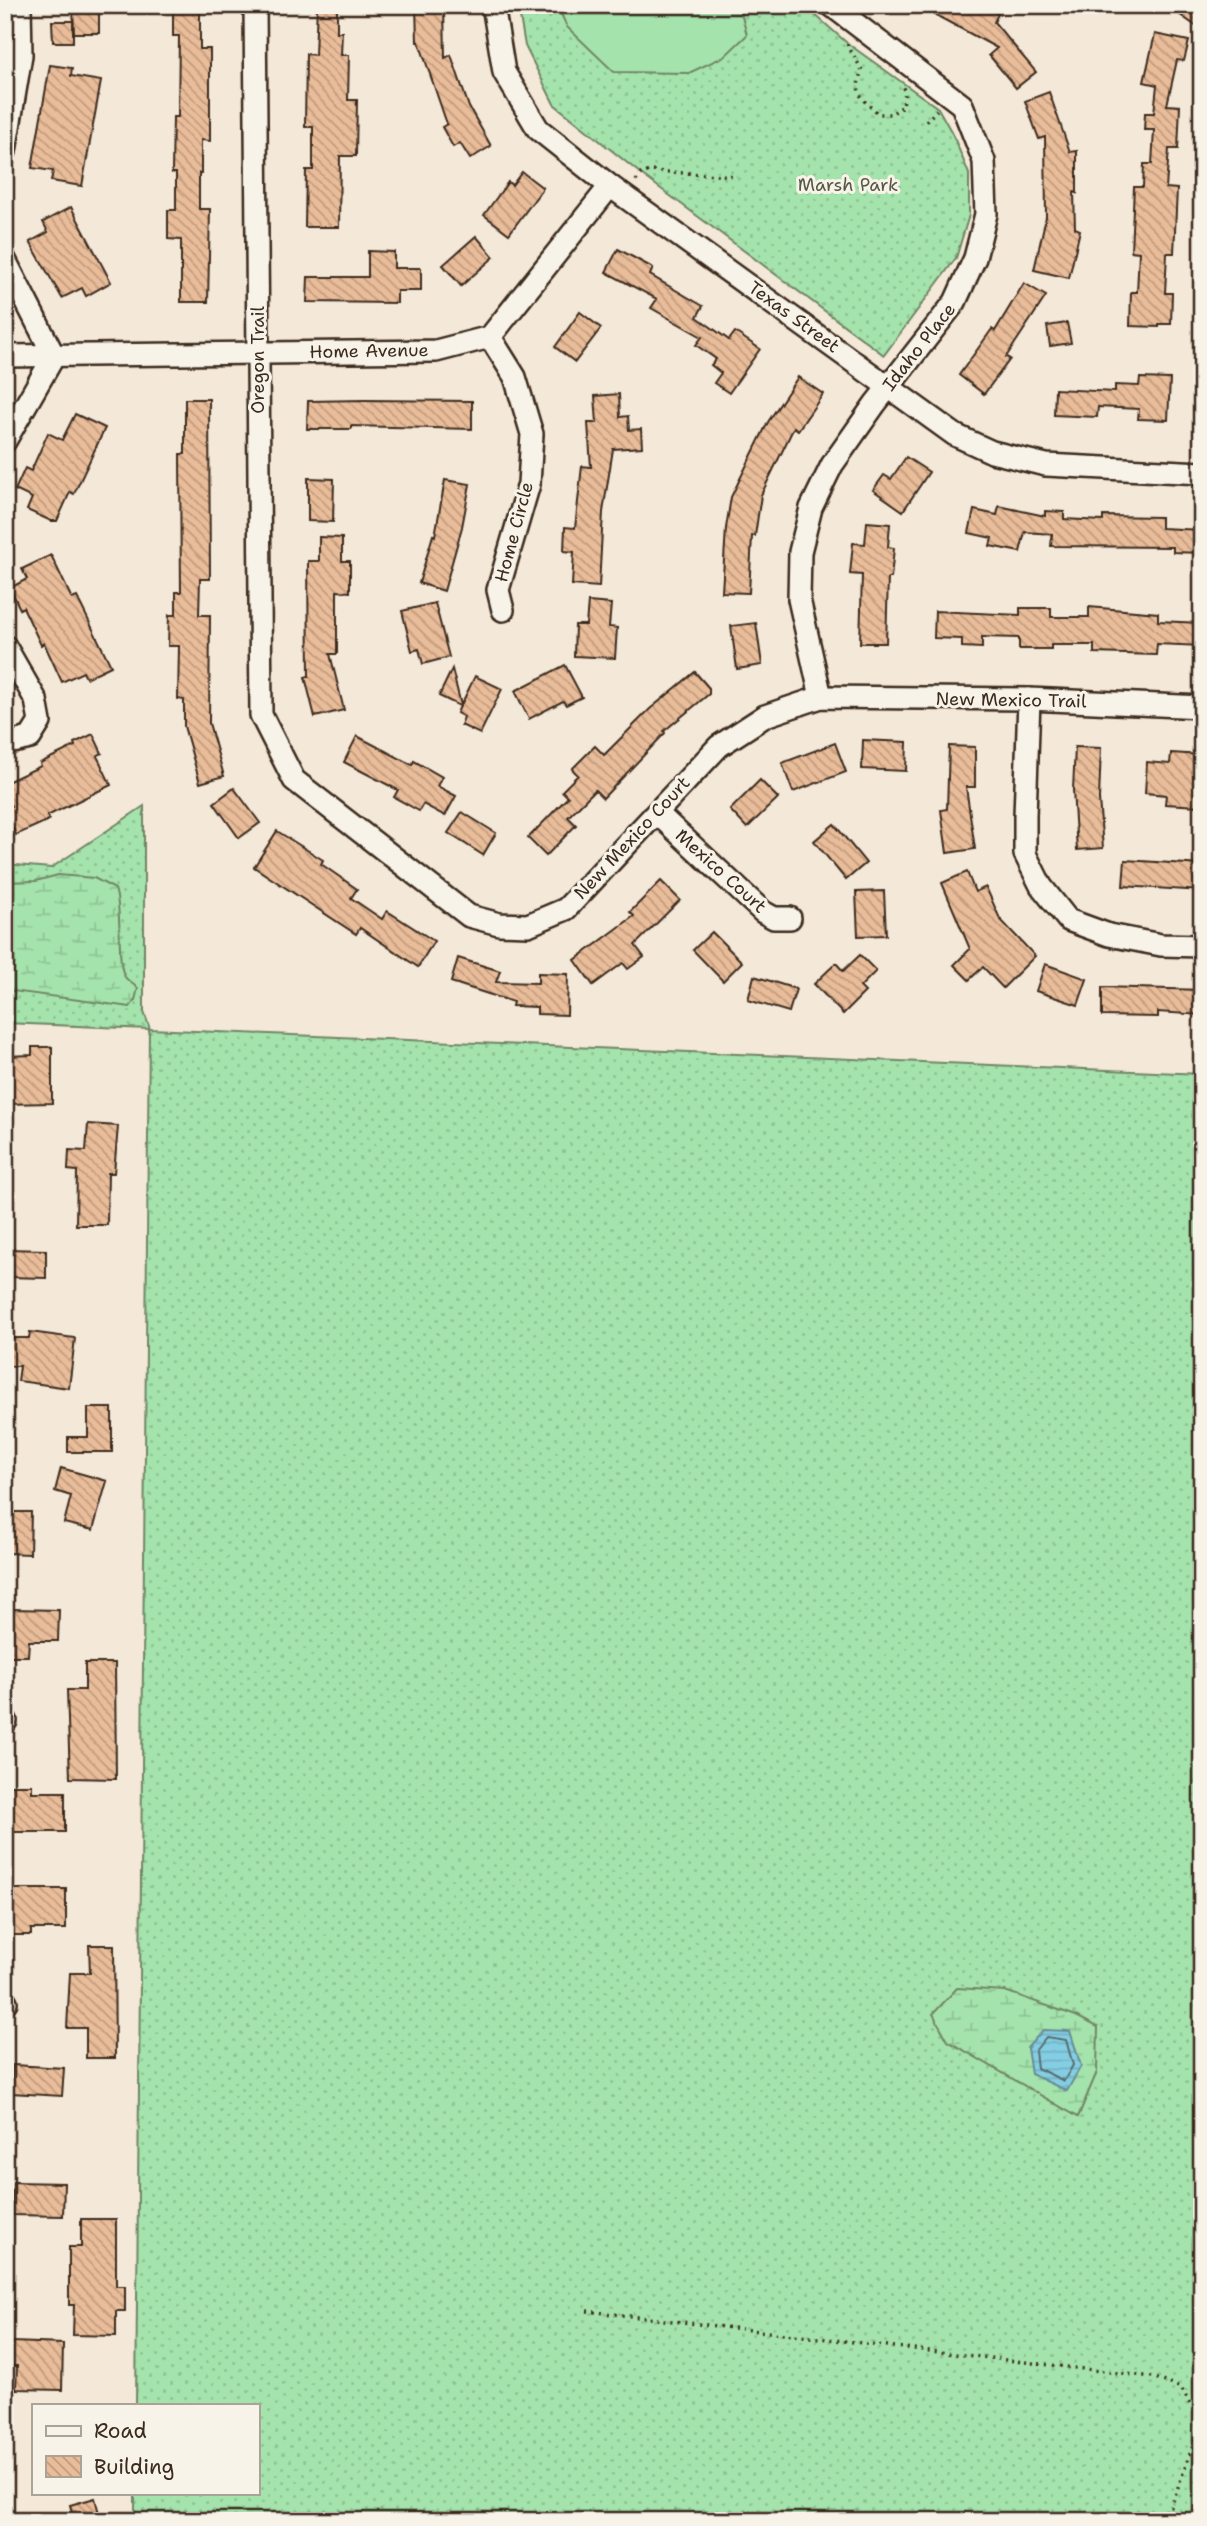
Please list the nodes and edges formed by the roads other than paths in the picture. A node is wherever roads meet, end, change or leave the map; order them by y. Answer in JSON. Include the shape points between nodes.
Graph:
{"nodes":[{"id":1,"x":20,"y":5,"type":"edge"},
{"id":2,"x":255,"y":5,"type":"edge"},
{"id":3,"x":493,"y":5,"type":"edge"},
{"id":4,"x":831,"y":5,"type":"edge"},
{"id":5,"x":9,"y":109,"type":"edge"},
{"id":6,"x":5,"y":151,"type":"edge"},
{"id":7,"x":618,"y":191,"type":"junction"},
{"id":8,"x":5,"y":260,"type":"edge"},
{"id":9,"x":490,"y":337,"type":"junction"},
{"id":10,"x":258,"y":352,"type":"junction"},
{"id":11,"x":5,"y":356,"type":"edge"},
{"id":12,"x":54,"y":356,"type":"junction"},
{"id":13,"x":889,"y":385,"type":"junction"},
{"id":14,"x":5,"y":441,"type":"edge"},
{"id":15,"x":1202,"y":473,"type":"edge"},
{"id":16,"x":503,"y":610,"type":"dead end"},
{"id":17,"x":5,"y":646,"type":"edge"},
{"id":18,"x":821,"y":696,"type":"junction"},
{"id":19,"x":1029,"y":699,"type":"junction"},
{"id":20,"x":1202,"y":707,"type":"edge"},
{"id":21,"x":261,"y":715,"type":"joint"},
{"id":22,"x":5,"y":740,"type":"edge"},
{"id":23,"x":657,"y":813,"type":"junction"},
{"id":24,"x":790,"y":918,"type":"dead end"},
{"id":25,"x":1202,"y":946,"type":"edge"}],
"edges":[{"from":1,"to":5,"type":"street","via":[[21,55]]},
{"from":2,"to":10,"type":"street","name":"Oregon Trail"},
{"from":3,"to":7,"type":"street","name":"Texas Street","via":[[504,72],[538,129]]},
{"from":4,"to":13,"type":"street","name":"Idaho Place","via":[[962,105],[984,161],[986,214],[975,258],[955,302]]},
{"from":5,"to":6,"type":"street"},
{"from":7,"to":9,"type":"street"},
{"from":7,"to":13,"type":"street","name":"Texas Street"},
{"from":8,"to":12,"type":"street"},
{"from":9,"to":10,"type":"street","name":"Home Avenue","via":[[436,351]]},
{"from":9,"to":16,"type":"street","name":"Home Circle","via":[[515,377],[532,434],[529,484],[498,590]]},
{"from":10,"to":12,"type":"street","name":"Home Avenue"},
{"from":10,"to":21,"type":"street","name":"Oregon Trail"},
{"from":11,"to":12,"type":"street","name":"Home Avenue"},
{"from":12,"to":14,"type":"street"},
{"from":13,"to":15,"type":"street","name":"Texas Street","via":[[955,435],[992,452],[1046,465]]},
{"from":13,"to":18,"type":"street","name":"Idaho Place","via":[[832,465],[811,508],[800,552],[799,599]]},
{"from":17,"to":22,"type":"street","via":[[36,700],[40,722],[30,738],[13,743]]},
{"from":18,"to":19,"type":"street","name":"New Mexico Trail"},
{"from":18,"to":23,"type":"street","name":"New Mexico Court","via":[[765,716],[719,746]]},
{"from":19,"to":20,"type":"street","name":"New Mexico Trail"},
{"from":19,"to":25,"type":"street","via":[[1026,854],[1041,886],[1068,920],[1109,935],[1161,945]]},
{"from":21,"to":23,"type":"street","name":"New Mexico Court","via":[[294,780],[469,916],[499,924],[528,925],[566,909]]},
{"from":23,"to":24,"type":"street","name":"Mexico Court","via":[[763,912]]}]}
